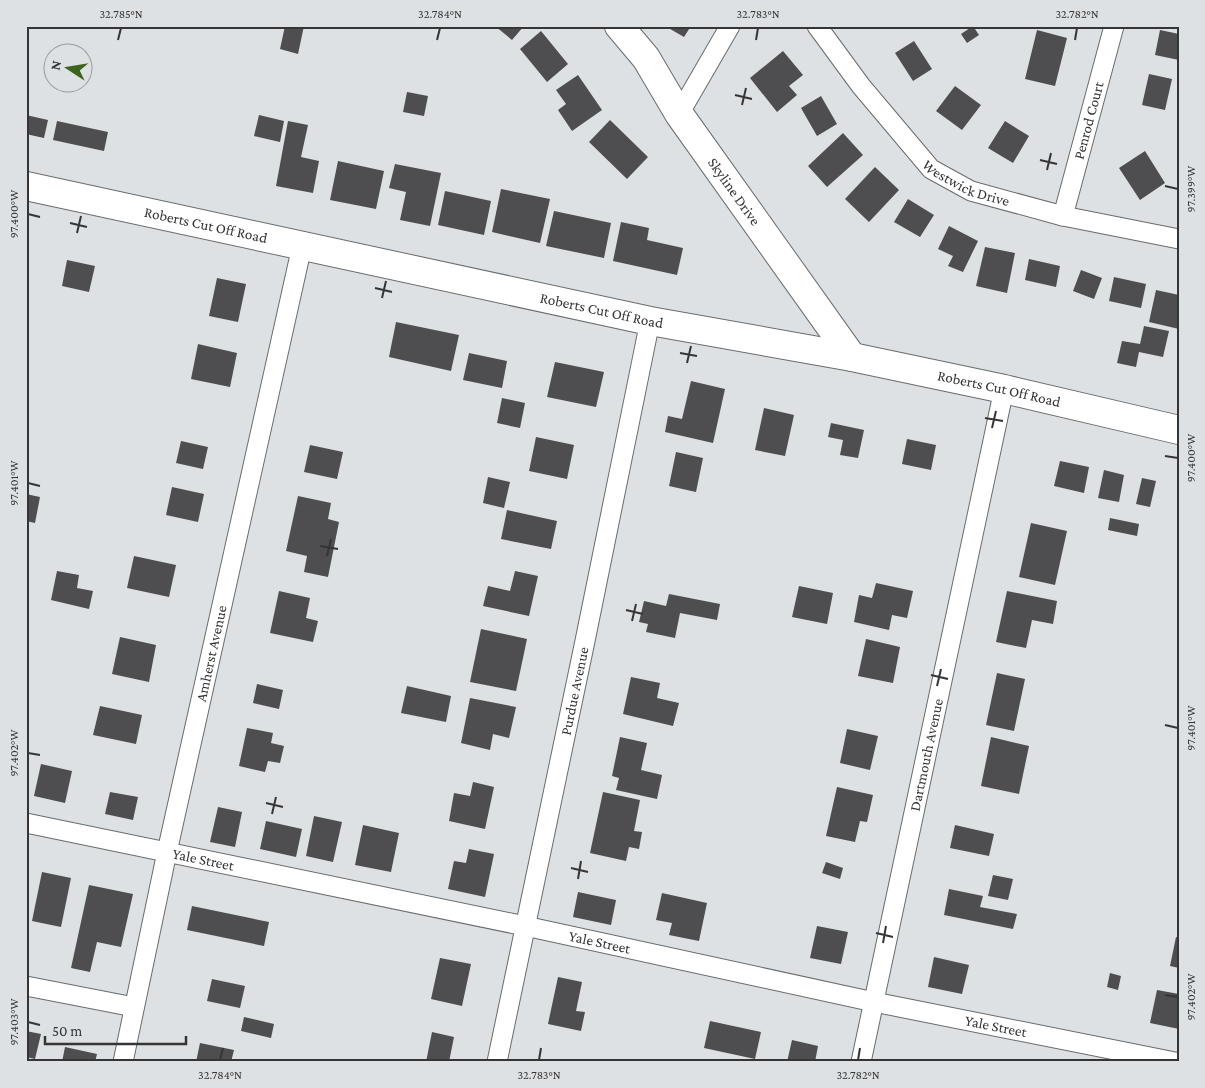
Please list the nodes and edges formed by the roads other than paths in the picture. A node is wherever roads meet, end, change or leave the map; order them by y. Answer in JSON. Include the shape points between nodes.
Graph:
{"nodes":[{"id":1,"x":619,"y":26,"type":"edge"},
{"id":2,"x":730,"y":26,"type":"edge"},
{"id":3,"x":817,"y":26,"type":"edge"},
{"id":4,"x":1114,"y":26,"type":"edge"},
{"id":5,"x":679,"y":114,"type":"junction"},
{"id":6,"x":26,"y":186,"type":"edge"},
{"id":7,"x":1063,"y":216,"type":"junction"},
{"id":8,"x":1179,"y":239,"type":"edge"},
{"id":9,"x":302,"y":246,"type":"junction"},
{"id":10,"x":650,"y":321,"type":"junction"},
{"id":11,"x":852,"y":357,"type":"junction"},
{"id":12,"x":1004,"y":389,"type":"junction"},
{"id":13,"x":1179,"y":430,"type":"edge"},
{"id":14,"x":26,"y":823,"type":"edge"},
{"id":15,"x":167,"y":852,"type":"junction"},
{"id":16,"x":525,"y":926,"type":"junction"},
{"id":17,"x":26,"y":986,"type":"edge"},
{"id":18,"x":874,"y":1002,"type":"junction"},
{"id":19,"x":134,"y":1007,"type":"junction"},
{"id":20,"x":123,"y":1062,"type":"edge"},
{"id":21,"x":497,"y":1062,"type":"edge"},
{"id":22,"x":861,"y":1062,"type":"edge"},
{"id":23,"x":1174,"y":1062,"type":"edge"}],
"edges":[{"from":1,"to":5,"type":"street","name":"Skyline Drive","via":[[646,58]]},
{"from":2,"to":5,"type":"street"},
{"from":3,"to":7,"type":"street","name":"Westwick Drive","via":[[860,86],[931,169],[971,191]]},
{"from":4,"to":7,"type":"street","name":"Penrod Court"},
{"from":5,"to":11,"type":"street","name":"Skyline Drive"},
{"from":6,"to":9,"type":"street","name":"Roberts Cut Off Road"},
{"from":7,"to":8,"type":"street","name":"Westwick Drive"},
{"from":9,"to":10,"type":"street","name":"Roberts Cut Off Road"},
{"from":9,"to":15,"type":"street","name":"Amherst Avenue"},
{"from":10,"to":11,"type":"street","name":"Roberts Cut Off Road"},
{"from":10,"to":16,"type":"street","name":"Purdue Avenue"},
{"from":11,"to":12,"type":"street","name":"Roberts Cut Off Road"},
{"from":12,"to":13,"type":"street","name":"Roberts Cut Off Road"},
{"from":12,"to":18,"type":"street","name":"Dartmouth Avenue"},
{"from":14,"to":15,"type":"street","name":"Yale Street"},
{"from":15,"to":16,"type":"street","name":"Yale Street"},
{"from":15,"to":19,"type":"street","name":"Amherst Avenue"},
{"from":16,"to":18,"type":"street","name":"Yale Street"},
{"from":16,"to":21,"type":"street","name":"Purdue Avenue"},
{"from":17,"to":19,"type":"street"},
{"from":18,"to":22,"type":"street","name":"Dartmouth Avenue"},
{"from":18,"to":23,"type":"street","name":"Yale Street"},
{"from":19,"to":20,"type":"street","name":"Amherst Avenue"}]}
